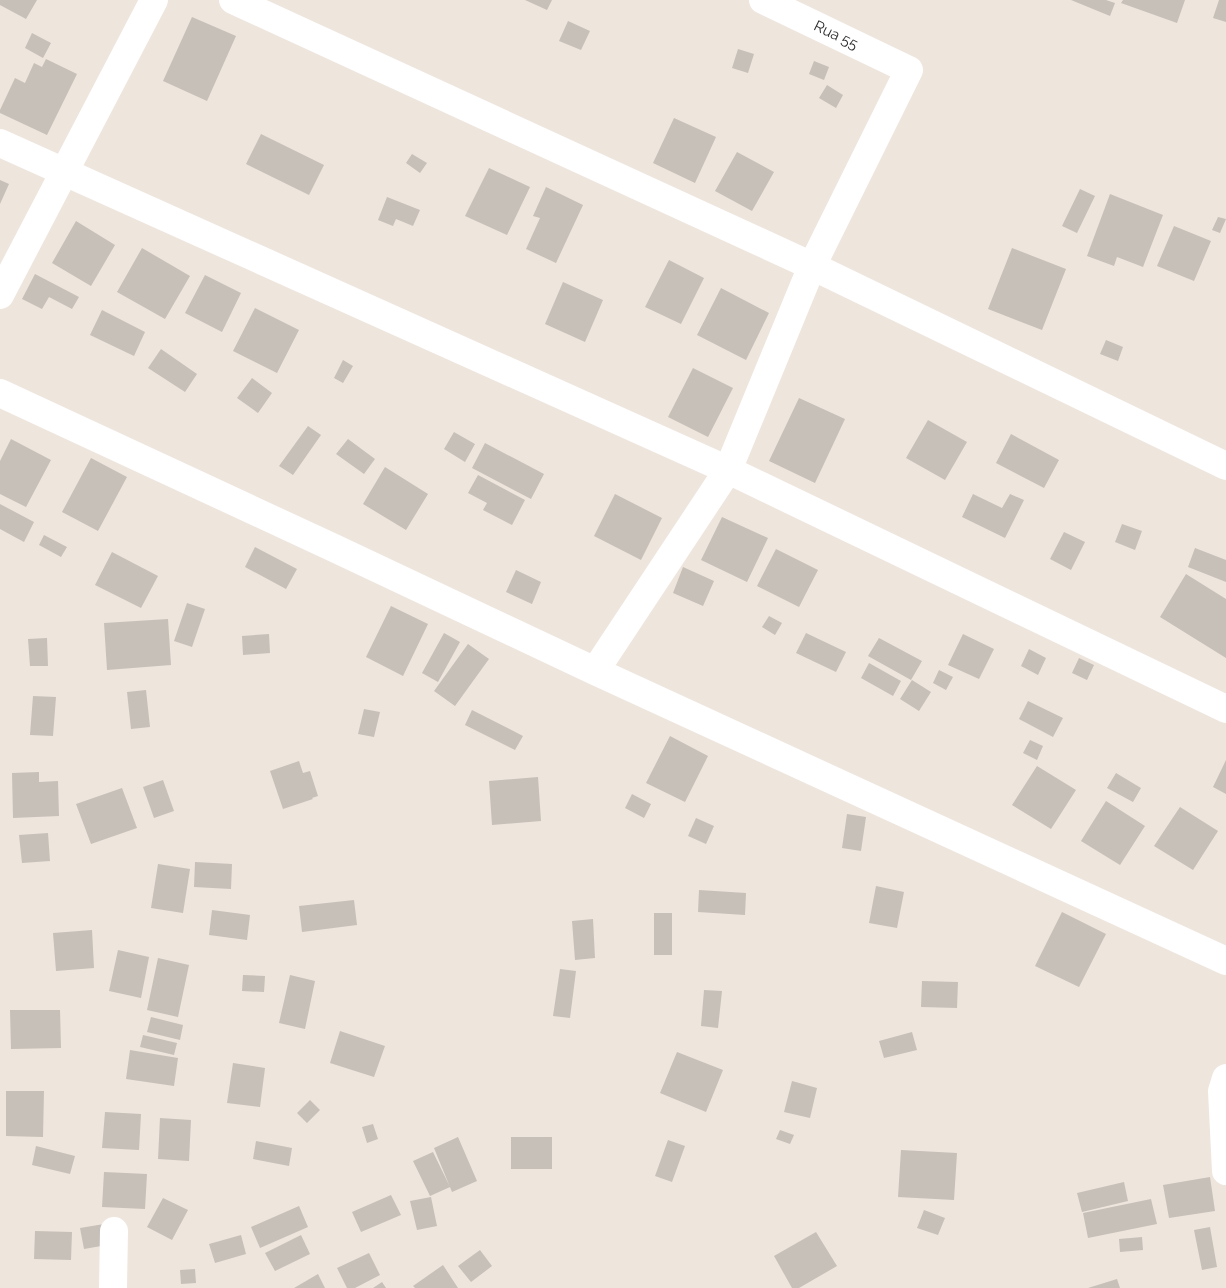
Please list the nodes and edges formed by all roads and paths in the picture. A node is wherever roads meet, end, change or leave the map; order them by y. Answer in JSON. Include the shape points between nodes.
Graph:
{"nodes":[{"id":1,"x":154,"y":0,"type":"edge"},
{"id":2,"x":233,"y":0,"type":"edge"},
{"id":3,"x":763,"y":0,"type":"edge"},
{"id":4,"x":0,"y":143,"type":"edge"},
{"id":5,"x":64,"y":172,"type":"junction"},
{"id":6,"x":812,"y":266,"type":"junction"},
{"id":7,"x":0,"y":295,"type":"edge"},
{"id":8,"x":0,"y":393,"type":"edge"},
{"id":9,"x":1226,"y":466,"type":"edge"},
{"id":10,"x":728,"y":470,"type":"junction"},
{"id":11,"x":595,"y":671,"type":"junction"},
{"id":12,"x":1226,"y":709,"type":"edge"},
{"id":13,"x":1226,"y":961,"type":"edge"},
{"id":14,"x":1226,"y":1078,"type":"edge"},
{"id":15,"x":1226,"y":1171,"type":"edge"},
{"id":16,"x":114,"y":1231,"type":"dead end"},
{"id":17,"x":113,"y":1288,"type":"edge"}],
"edges":[{"from":1,"to":5,"type":"street"},
{"from":2,"to":6,"type":"street"},
{"from":3,"to":6,"type":"street","name":"Rua 55","via":[[909,70]]},
{"from":4,"to":5,"type":"street"},
{"from":5,"to":7,"type":"street"},
{"from":5,"to":10,"type":"street"},
{"from":6,"to":9,"type":"street"},
{"from":6,"to":10,"type":"street"},
{"from":8,"to":11,"type":"street"},
{"from":10,"to":11,"type":"street"},
{"from":10,"to":12,"type":"street"},
{"from":11,"to":13,"type":"street"},
{"from":14,"to":15,"type":"street","via":[[1222,1091]]},
{"from":16,"to":17,"type":"street"}]}
